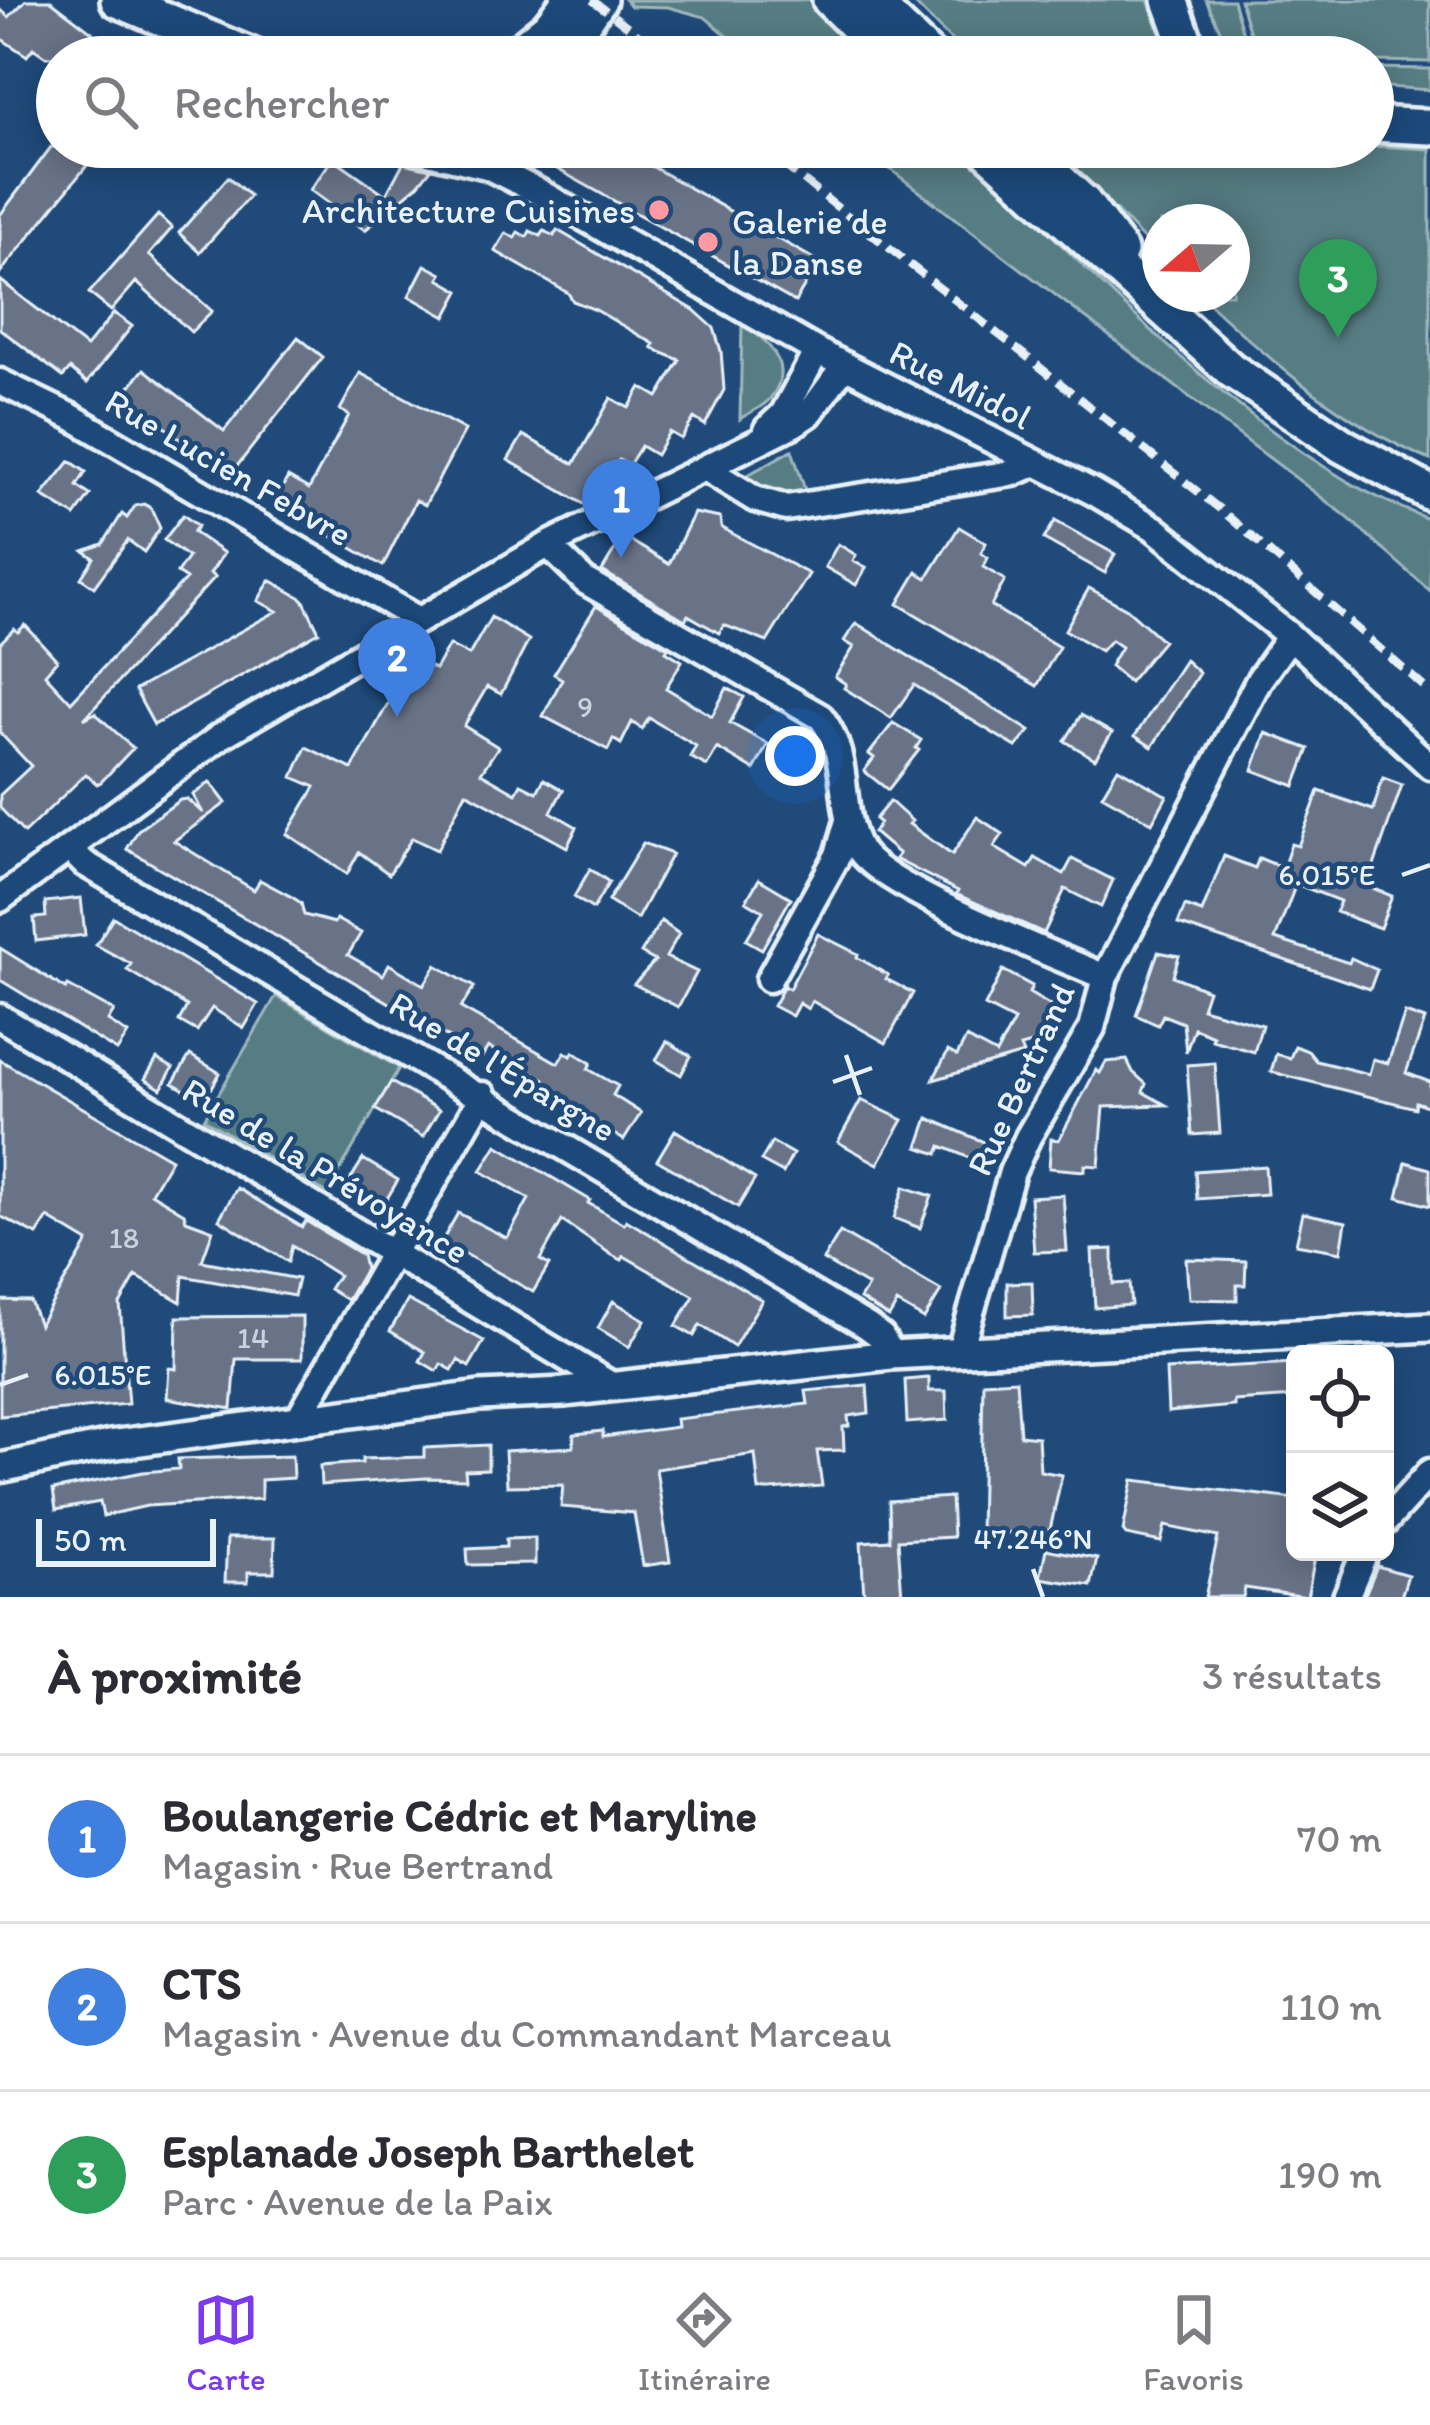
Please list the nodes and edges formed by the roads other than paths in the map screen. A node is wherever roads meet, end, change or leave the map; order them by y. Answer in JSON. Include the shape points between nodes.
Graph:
{"nodes":[{"id":1,"x":118,"y":0,"type":"edge"},
{"id":2,"x":570,"y":0,"type":"edge"},
{"id":3,"x":599,"y":0,"type":"edge"},
{"id":4,"x":830,"y":0,"type":"edge"},
{"id":5,"x":871,"y":0,"type":"edge"},
{"id":6,"x":1170,"y":0,"type":"edge"},
{"id":7,"x":186,"y":36,"type":"edge"},
{"id":8,"x":538,"y":36,"type":"edge"},
{"id":9,"x":571,"y":36,"type":"edge"},
{"id":10,"x":867,"y":36,"type":"edge"},
{"id":11,"x":908,"y":36,"type":"edge"},
{"id":12,"x":1183,"y":36,"type":"edge"},
{"id":13,"x":1394,"y":125,"type":"edge"},
{"id":14,"x":1430,"y":127,"type":"edge"},
{"id":15,"x":491,"y":168,"type":"edge"},
{"id":16,"x":1008,"y":168,"type":"edge"},
{"id":17,"x":1046,"y":168,"type":"edge"},
{"id":18,"x":1142,"y":283,"type":"edge"},
{"id":19,"x":1142,"y":288,"type":"edge"},
{"id":20,"x":1167,"y":312,"type":"edge"},
{"id":21,"x":818,"y":351,"type":"junction"},
{"id":22,"x":845,"y":365,"type":"junction"},
{"id":23,"x":0,"y":382,"type":"edge"},
{"id":24,"x":744,"y":449,"type":"junction"},
{"id":25,"x":1036,"y":463,"type":"junction"},
{"id":26,"x":705,"y":468,"type":"junction"},
{"id":27,"x":1430,"y":493,"type":"edge"},
{"id":28,"x":548,"y":544,"type":"junction"},
{"id":29,"x":418,"y":620,"type":"junction"},
{"id":30,"x":1290,"y":636,"type":"junction"},
{"id":31,"x":1430,"y":766,"type":"edge"},
{"id":32,"x":849,"y":819,"type":"junction"},
{"id":33,"x":70,"y":848,"type":"junction"},
{"id":34,"x":0,"y":899,"type":"edge"},
{"id":35,"x":1105,"y":977,"type":"junction"},
{"id":36,"x":769,"y":979,"type":"dead end"},
{"id":37,"x":0,"y":1017,"type":"edge"},
{"id":38,"x":483,"y":1095,"type":"junction"},
{"id":39,"x":394,"y":1252,"type":"junction"},
{"id":40,"x":1430,"y":1328,"type":"edge"},
{"id":41,"x":960,"y":1350,"type":"junction"},
{"id":42,"x":891,"y":1355,"type":"junction"},
{"id":43,"x":613,"y":1386,"type":"junction"},
{"id":44,"x":297,"y":1421,"type":"junction"},
{"id":45,"x":0,"y":1468,"type":"edge"},
{"id":46,"x":1430,"y":1472,"type":"edge"},
{"id":47,"x":1394,"y":1511,"type":"edge"},
{"id":48,"x":1361,"y":1561,"type":"edge"},
{"id":49,"x":1346,"y":1597,"type":"edge"}],
"edges":[{"from":1,"to":7,"type":"main road"},
{"from":2,"to":8,"type":"main road"},
{"from":3,"to":9,"type":"main road"},
{"from":4,"to":10,"type":"main road"},
{"from":5,"to":11,"type":"main road"},
{"from":6,"to":12,"type":"main road"},
{"from":13,"to":14,"type":"main road"},
{"from":15,"to":21,"type":"street","name":"Rue Midol"},
{"from":16,"to":19,"type":"main road"},
{"from":17,"to":18,"type":"main road","via":[[1084,203]]},
{"from":20,"to":27,"type":"main road","via":[[1256,388]]},
{"from":21,"to":22,"type":"street","name":"Rue Midol"},
{"from":21,"to":24,"type":"street","via":[[783,414]]},
{"from":22,"to":24,"type":"street","via":[[809,414]]},
{"from":22,"to":25,"type":"street","name":"Rue Midol"},
{"from":23,"to":29,"type":"street","name":"Rue Lucien Febvre"},
{"from":24,"to":26,"type":"street"},
{"from":25,"to":26,"type":"street","via":[[786,508]]},
{"from":25,"to":30,"type":"street","name":"Rue Midol","via":[[1154,527]]},
{"from":26,"to":28,"type":"street"},
{"from":28,"to":29,"type":"street"},
{"from":28,"to":32,"type":"street","name":"Rue Bertrand","via":[[585,581],[821,717],[844,771]]},
{"from":29,"to":33,"type":"street","via":[[221,736]]},
{"from":30,"to":31,"type":"street","name":"Rue Midol"},
{"from":30,"to":35,"type":"street","name":"Rue Bertrand","via":[[1258,680]]},
{"from":32,"to":35,"type":"street","name":"Rue Bertrand","via":[[869,865]]},
{"from":32,"to":36,"type":"street","name":"Rue Bertrand","via":[[838,855]]},
{"from":33,"to":34,"type":"street"},
{"from":33,"to":38,"type":"street","name":"Rue de l'Épargne"},
{"from":35,"to":41,"type":"street","name":"Rue Bertrand","via":[[1092,1028],[1012,1172]]},
{"from":37,"to":39,"type":"street","name":"Rue de la Prévoyance"},
{"from":38,"to":39,"type":"street"},
{"from":38,"to":42,"type":"street","name":"Rue de l'Épargne","via":[[867,1326]]},
{"from":39,"to":43,"type":"street","name":"Rue de la Prévoyance"},
{"from":39,"to":44,"type":"street"},
{"from":40,"to":41,"type":"street"},
{"from":41,"to":42,"type":"street"},
{"from":42,"to":43,"type":"street"},
{"from":43,"to":44,"type":"street"},
{"from":44,"to":45,"type":"street"},
{"from":46,"to":47,"type":"street"},
{"from":48,"to":49,"type":"street"}]}
